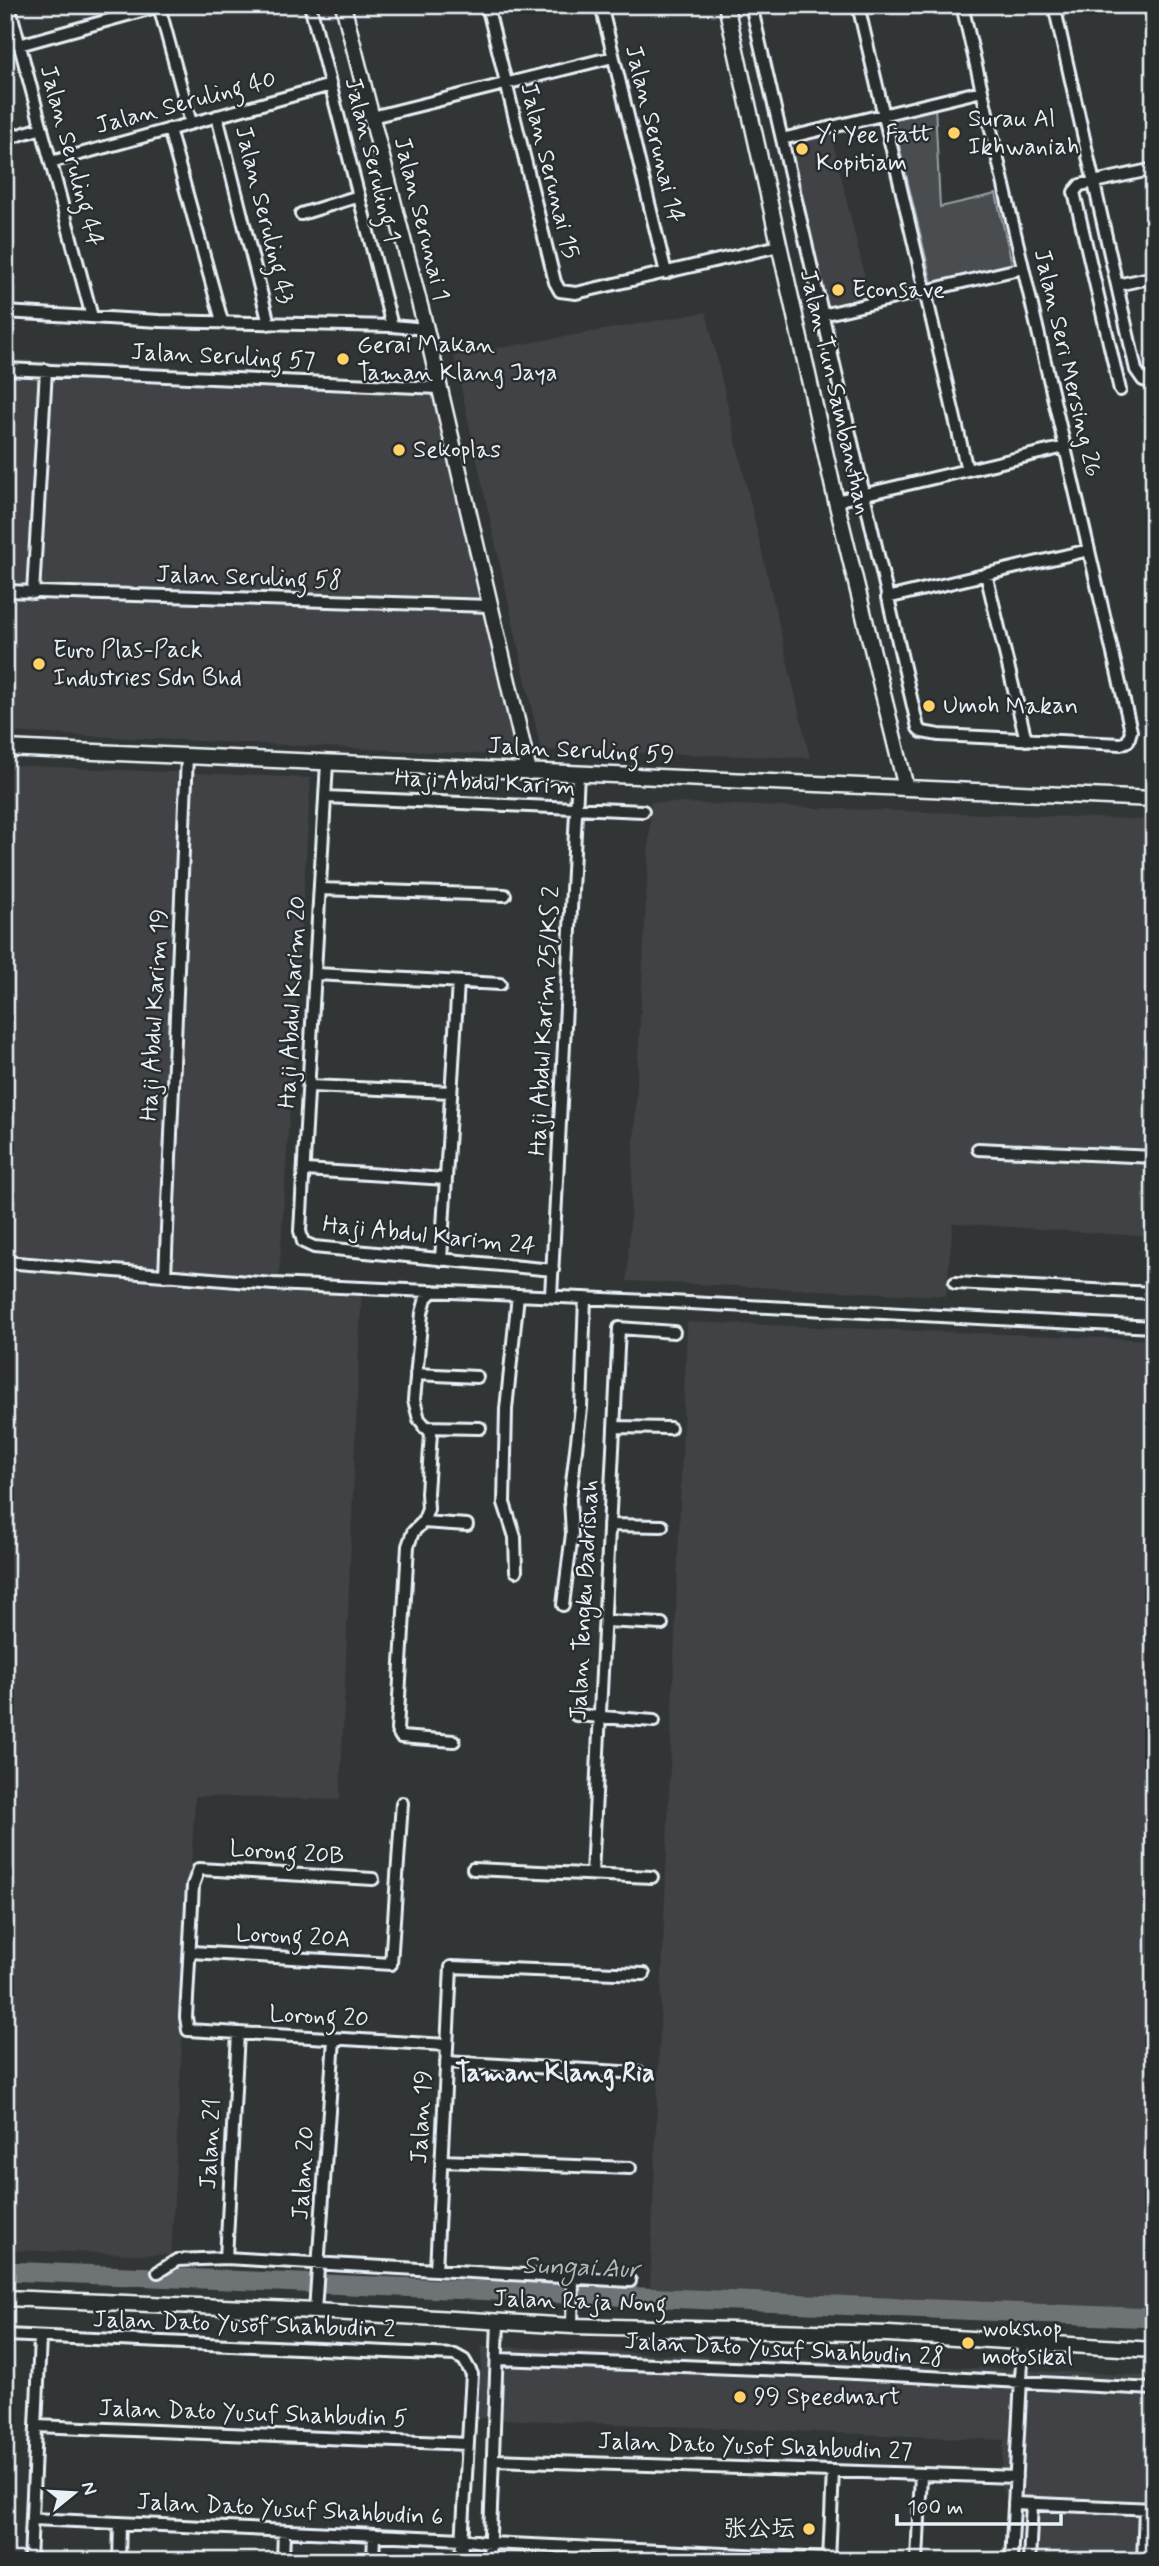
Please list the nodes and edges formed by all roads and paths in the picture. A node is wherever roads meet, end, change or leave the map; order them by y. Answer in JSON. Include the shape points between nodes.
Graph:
{"nodes":[{"id":1,"x":9,"y":5,"type":"edge"},
{"id":2,"x":310,"y":5,"type":"edge"},
{"id":3,"x":343,"y":5,"type":"edge"},
{"id":4,"x":486,"y":5,"type":"edge"},
{"id":5,"x":601,"y":5,"type":"edge"},
{"id":6,"x":726,"y":5,"type":"edge"},
{"id":7,"x":751,"y":5,"type":"edge"},
{"id":8,"x":858,"y":5,"type":"edge"},
{"id":9,"x":962,"y":5,"type":"edge"},
{"id":10,"x":1054,"y":5,"type":"edge"},
{"id":11,"x":161,"y":6,"type":"edge"},
{"id":12,"x":19,"y":45,"type":"junction"},
{"id":13,"x":613,"y":57,"type":"junction"},
{"id":14,"x":507,"y":84,"type":"junction"},
{"id":15,"x":331,"y":85,"type":"junction"},
{"id":16,"x":982,"y":91,"type":"junction"},
{"id":17,"x":884,"y":114,"type":"junction"},
{"id":18,"x":217,"y":116,"type":"junction"},
{"id":19,"x":372,"y":117,"type":"junction"},
{"id":20,"x":191,"y":123,"type":"junction"},
{"id":21,"x":42,"y":128,"type":"junction"},
{"id":22,"x":169,"y":129,"type":"junction"},
{"id":23,"x":5,"y":139,"type":"edge"},
{"id":24,"x":782,"y":139,"type":"junction"},
{"id":25,"x":51,"y":162,"type":"junction"},
{"id":26,"x":1154,"y":169,"type":"edge"},
{"id":27,"x":1094,"y":182,"type":"junction"},
{"id":28,"x":359,"y":196,"type":"junction"},
{"id":29,"x":301,"y":214,"type":"dead end"},
{"id":30,"x":779,"y":246,"type":"junction"},
{"id":31,"x":1023,"y":268,"type":"junction"},
{"id":32,"x":666,"y":273,"type":"junction"},
{"id":33,"x":1154,"y":277,"type":"edge"},
{"id":34,"x":1117,"y":285,"type":"junction"},
{"id":35,"x":925,"y":290,"type":"junction"},
{"id":36,"x":5,"y":312,"type":"edge"},
{"id":37,"x":822,"y":315,"type":"junction"},
{"id":38,"x":92,"y":317,"type":"junction"},
{"id":39,"x":222,"y":321,"type":"junction"},
{"id":40,"x":269,"y":324,"type":"junction"},
{"id":41,"x":392,"y":326,"type":"junction"},
{"id":42,"x":426,"y":328,"type":"junction"},
{"id":43,"x":5,"y":369,"type":"edge"},
{"id":44,"x":46,"y":370,"type":"junction"},
{"id":45,"x":1151,"y":383,"type":"edge"},
{"id":46,"x":440,"y":388,"type":"junction"},
{"id":47,"x":1120,"y":390,"type":"dead end"},
{"id":48,"x":1065,"y":447,"type":"junction"},
{"id":49,"x":967,"y":470,"type":"junction"},
{"id":50,"x":851,"y":497,"type":"junction"},
{"id":51,"x":1089,"y":550,"type":"junction"},
{"id":52,"x":986,"y":575,"type":"junction"},
{"id":53,"x":5,"y":591,"type":"edge"},
{"id":54,"x":33,"y":593,"type":"junction"},
{"id":55,"x":887,"y":598,"type":"junction"},
{"id":56,"x":491,"y":606,"type":"junction"},
{"id":57,"x":1026,"y":740,"type":"junction"},
{"id":58,"x":5,"y":748,"type":"edge"},
{"id":59,"x":187,"y":756,"type":"junction"},
{"id":60,"x":327,"y":763,"type":"junction"},
{"id":61,"x":529,"y":772,"type":"junction"},
{"id":62,"x":578,"y":774,"type":"junction"},
{"id":63,"x":905,"y":788,"type":"junction"},
{"id":64,"x":325,"y":797,"type":"junction"},
{"id":65,"x":1154,"y":799,"type":"edge"},
{"id":66,"x":577,"y":808,"type":"junction"},
{"id":67,"x":643,"y":811,"type":"dead end"},
{"id":68,"x":320,"y":889,"type":"junction"},
{"id":69,"x":505,"y":895,"type":"dead end"},
{"id":70,"x":316,"y":974,"type":"junction"},
{"id":71,"x":458,"y":982,"type":"junction"},
{"id":72,"x":500,"y":984,"type":"dead end"},
{"id":73,"x":310,"y":1086,"type":"junction"},
{"id":74,"x":451,"y":1092,"type":"junction"},
{"id":75,"x":978,"y":1149,"type":"dead end"},
{"id":76,"x":1154,"y":1157,"type":"edge"},
{"id":77,"x":305,"y":1170,"type":"junction"},
{"id":78,"x":446,"y":1179,"type":"junction"},
{"id":79,"x":303,"y":1242,"type":"joint"},
{"id":80,"x":441,"y":1260,"type":"junction"},
{"id":81,"x":5,"y":1262,"type":"edge"},
{"id":82,"x":552,"y":1270,"type":"junction"},
{"id":83,"x":165,"y":1276,"type":"junction"},
{"id":84,"x":955,"y":1283,"type":"dead end"},
{"id":85,"x":433,"y":1291,"type":"junction"},
{"id":86,"x":1154,"y":1293,"type":"edge"},
{"id":87,"x":518,"y":1295,"type":"junction"},
{"id":88,"x":551,"y":1296,"type":"junction"},
{"id":89,"x":585,"y":1298,"type":"junction"},
{"id":90,"x":1154,"y":1327,"type":"edge"},
{"id":91,"x":674,"y":1332,"type":"dead end"},
{"id":92,"x":416,"y":1374,"type":"junction"},
{"id":93,"x":477,"y":1377,"type":"dead end"},
{"id":94,"x":424,"y":1427,"type":"junction"},
{"id":95,"x":614,"y":1427,"type":"junction"},
{"id":96,"x":480,"y":1428,"type":"dead end"},
{"id":97,"x":670,"y":1428,"type":"dead end"},
{"id":98,"x":423,"y":1522,"type":"junction"},
{"id":99,"x":467,"y":1525,"type":"dead end"},
{"id":100,"x":609,"y":1525,"type":"junction"},
{"id":101,"x":662,"y":1526,"type":"dead end"},
{"id":102,"x":516,"y":1572,"type":"dead end"},
{"id":103,"x":563,"y":1605,"type":"dead end"},
{"id":104,"x":605,"y":1621,"type":"junction"},
{"id":105,"x":662,"y":1624,"type":"dead end"},
{"id":106,"x":576,"y":1716,"type":"dead end"},
{"id":107,"x":600,"y":1717,"type":"junction"},
{"id":108,"x":654,"y":1721,"type":"dead end"},
{"id":109,"x":454,"y":1741,"type":"dead end"},
{"id":110,"x":402,"y":1803,"type":"dead end"},
{"id":111,"x":473,"y":1869,"type":"dead end"},
{"id":112,"x":592,"y":1874,"type":"junction"},
{"id":113,"x":652,"y":1877,"type":"dead end"},
{"id":114,"x":373,"y":1879,"type":"dead end"},
{"id":115,"x":191,"y":1952,"type":"junction"},
{"id":116,"x":644,"y":1974,"type":"dead end"},
{"id":117,"x":238,"y":2033,"type":"junction"},
{"id":118,"x":334,"y":2039,"type":"junction"},
{"id":119,"x":447,"y":2045,"type":"junction"},
{"id":120,"x":446,"y":2062,"type":"junction"},
{"id":121,"x":639,"y":2073,"type":"dead end"},
{"id":122,"x":441,"y":2161,"type":"junction"},
{"id":123,"x":630,"y":2168,"type":"dead end"},
{"id":124,"x":226,"y":2258,"type":"junction"},
{"id":125,"x":319,"y":2263,"type":"junction"},
{"id":126,"x":436,"y":2270,"type":"junction"},
{"id":127,"x":158,"y":2272,"type":"dead end"},
{"id":128,"x":630,"y":2281,"type":"dead end"},
{"id":129,"x":573,"y":2288,"type":"junction"},
{"id":130,"x":5,"y":2298,"type":"edge"},
{"id":131,"x":315,"y":2311,"type":"junction"},
{"id":132,"x":498,"y":2322,"type":"junction"},
{"id":133,"x":572,"y":2326,"type":"junction"},
{"id":134,"x":5,"y":2336,"type":"edge"},
{"id":135,"x":40,"y":2338,"type":"junction"},
{"id":136,"x":1023,"y":2343,"type":"junction"},
{"id":137,"x":1154,"y":2350,"type":"edge"},
{"id":138,"x":497,"y":2359,"type":"junction"},
{"id":139,"x":1021,"y":2382,"type":"junction"},
{"id":140,"x":1154,"y":2389,"type":"edge"},
{"id":141,"x":36,"y":2426,"type":"junction"},
{"id":142,"x":468,"y":2444,"type":"junction"},
{"id":143,"x":493,"y":2460,"type":"junction"},
{"id":144,"x":833,"y":2471,"type":"junction"},
{"id":145,"x":921,"y":2474,"type":"junction"},
{"id":146,"x":1016,"y":2477,"type":"junction"},
{"id":147,"x":1014,"y":2503,"type":"junction"},
{"id":148,"x":1032,"y":2504,"type":"junction"},
{"id":149,"x":1149,"y":2509,"type":"edge"},
{"id":150,"x":32,"y":2519,"type":"junction"},
{"id":151,"x":120,"y":2523,"type":"junction"},
{"id":152,"x":284,"y":2530,"type":"junction"},
{"id":153,"x":374,"y":2535,"type":"junction"},
{"id":154,"x":462,"y":2539,"type":"junction"},
{"id":155,"x":490,"y":2543,"type":"junction"},
{"id":156,"x":829,"y":2560,"type":"edge"},
{"id":157,"x":30,"y":2561,"type":"edge"},
{"id":158,"x":119,"y":2561,"type":"edge"},
{"id":159,"x":283,"y":2561,"type":"edge"},
{"id":160,"x":373,"y":2561,"type":"edge"},
{"id":161,"x":461,"y":2561,"type":"edge"},
{"id":162,"x":489,"y":2561,"type":"edge"},
{"id":163,"x":917,"y":2561,"type":"edge"},
{"id":164,"x":1011,"y":2561,"type":"edge"},
{"id":165,"x":1029,"y":2561,"type":"edge"},
{"id":166,"x":1143,"y":2561,"type":"edge"}],
"edges":[{"from":1,"to":12,"type":"street","name":"Jalan Seruling 44"},
{"from":2,"to":15,"type":"street","name":"Jalan Seruling 1"},
{"from":3,"to":19,"type":"main road","name":"Jalan Serunai 1"},
{"from":4,"to":14,"type":"street","name":"Jalan Serunai 15"},
{"from":5,"to":13,"type":"street","name":"Jalan Serunai 14"},
{"from":6,"to":30,"type":"main road","name":"Jalan Tun Sambanthan"},
{"from":7,"to":24,"type":"street"},
{"from":8,"to":17,"type":"street"},
{"from":9,"to":16,"type":"street","name":"Jalan Seri Mersing 26"},
{"from":10,"to":27,"type":"street"},
{"from":11,"to":12,"type":"street"},
{"from":11,"to":20,"type":"street"},
{"from":12,"to":21,"type":"street","name":"Jalan Seruling 44"},
{"from":13,"to":14,"type":"street"},
{"from":13,"to":32,"type":"street","name":"Jalan Serunai 14"},
{"from":14,"to":19,"type":"street"},
{"from":14,"to":32,"type":"street","name":"Jalan Serunai 15","via":[[560,290],[576,293]]},
{"from":15,"to":18,"type":"street","name":"Jalan Seruling 40"},
{"from":15,"to":28,"type":"street","name":"Jalan Seruling 1"},
{"from":16,"to":17,"type":"street"},
{"from":16,"to":31,"type":"street","name":"Jalan Seri Mersing 26"},
{"from":17,"to":24,"type":"street"},
{"from":17,"to":35,"type":"street"},
{"from":18,"to":20,"type":"street","name":"Jalan Seruling 40"},
{"from":18,"to":40,"type":"street","name":"Jalan Seruling 43"},
{"from":19,"to":42,"type":"main road","name":"Jalan Serunai 1"},
{"from":20,"to":22,"type":"street","name":"Jalan Seruling 40"},
{"from":21,"to":23,"type":"street"},
{"from":21,"to":25,"type":"street","name":"Jalan Seruling 44"},
{"from":22,"to":25,"type":"street","name":"Jalan Seruling 40"},
{"from":22,"to":39,"type":"street"},
{"from":24,"to":37,"type":"street"},
{"from":25,"to":38,"type":"street","name":"Jalan Seruling 44"},
{"from":26,"to":27,"type":"street"},
{"from":27,"to":34,"type":"street"},
{"from":27,"to":47,"type":"street","via":[[1074,192]]},
{"from":28,"to":29,"type":"street"},
{"from":28,"to":41,"type":"street","name":"Jalan Seruling 1"},
{"from":30,"to":32,"type":"street","name":"Jalan Serunai 15"},
{"from":30,"to":50,"type":"main road","name":"Jalan Tun Sambanthan"},
{"from":31,"to":35,"type":"street"},
{"from":31,"to":48,"type":"street","name":"Jalan Seri Mersing 26"},
{"from":33,"to":34,"type":"street"},
{"from":34,"to":45,"type":"street","via":[[1136,370]]},
{"from":35,"to":37,"type":"street"},
{"from":35,"to":49,"type":"street"},
{"from":36,"to":38,"type":"street","name":"Jalan Seruling 57"},
{"from":37,"to":50,"type":"street"},
{"from":38,"to":39,"type":"street","name":"Jalan Seruling 57"},
{"from":39,"to":40,"type":"street","name":"Jalan Seruling 57"},
{"from":40,"to":41,"type":"street","name":"Jalan Seruling 57"},
{"from":41,"to":42,"type":"street","name":"Jalan Seruling 57"},
{"from":42,"to":46,"type":"main road","name":"Jalan Serunai 1"},
{"from":43,"to":44,"type":"street","name":"Jalan Seruling 57"},
{"from":44,"to":46,"type":"street","name":"Jalan Seruling 57"},
{"from":44,"to":54,"type":"street"},
{"from":46,"to":56,"type":"main road","name":"Jalan Serunai 1"},
{"from":48,"to":49,"type":"street"},
{"from":48,"to":51,"type":"street","name":"Jalan Seri Mersing 26"},
{"from":49,"to":50,"type":"street"},
{"from":50,"to":55,"type":"street"},
{"from":50,"to":63,"type":"main road","name":"Jalan Tun Sambanthan"},
{"from":51,"to":52,"type":"street"},
{"from":51,"to":57,"type":"street","name":"Jalan Seri Mersing 26","via":[[1131,731],[1128,741]]},
{"from":52,"to":55,"type":"street"},
{"from":52,"to":57,"type":"street"},
{"from":53,"to":54,"type":"street","name":"Jalan Seruling 58"},
{"from":54,"to":56,"type":"street","name":"Jalan Seruling 58"},
{"from":55,"to":57,"type":"street","via":[[918,729],[939,735]]},
{"from":56,"to":61,"type":"main road","name":"Jalan Serunai 1"},
{"from":58,"to":59,"type":"main road","name":"Jalan Seruling 59"},
{"from":59,"to":60,"type":"main road","name":"Jalan Seruling 59"},
{"from":59,"to":83,"type":"street","name":"Haji Abdul Karim 19"},
{"from":60,"to":61,"type":"main road","name":"Jalan Seruling 59"},
{"from":60,"to":64,"type":"street","name":"Haji Abdul Karim 20"},
{"from":61,"to":62,"type":"main road","name":"Jalan Seruling 59"},
{"from":62,"to":63,"type":"main road","name":"Jalan Seruling 59"},
{"from":62,"to":66,"type":"street","name":"Haji Abdul Karim 25/KS 2"},
{"from":63,"to":65,"type":"main road","name":"Jalan Seruling 59"},
{"from":64,"to":66,"type":"street","name":"Haji Abdul Karim"},
{"from":64,"to":68,"type":"street","name":"Haji Abdul Karim 20"},
{"from":66,"to":67,"type":"street","name":"Haji Abdul Karim"},
{"from":66,"to":82,"type":"street","name":"Haji Abdul Karim 25/KS 2"},
{"from":68,"to":69,"type":"street"},
{"from":68,"to":70,"type":"street","name":"Haji Abdul Karim 20"},
{"from":70,"to":71,"type":"street"},
{"from":70,"to":73,"type":"street","name":"Haji Abdul Karim 20"},
{"from":71,"to":72,"type":"street"},
{"from":71,"to":74,"type":"street"},
{"from":73,"to":74,"type":"street"},
{"from":73,"to":77,"type":"street","name":"Haji Abdul Karim 20"},
{"from":74,"to":78,"type":"street"},
{"from":75,"to":76,"type":"street"},
{"from":77,"to":78,"type":"street"},
{"from":77,"to":79,"type":"street","name":"Haji Abdul Karim 20"},
{"from":78,"to":80,"type":"street"},
{"from":79,"to":80,"type":"street","name":"Haji Abdul Karim 24","via":[[314,1247]]},
{"from":80,"to":82,"type":"street","name":"Haji Abdul Karim 24"},
{"from":81,"to":83,"type":"street"},
{"from":82,"to":88,"type":"street","name":"Haji Abdul Karim 25/KS 2"},
{"from":83,"to":85,"type":"street"},
{"from":84,"to":86,"type":"street"},
{"from":85,"to":87,"type":"street"},
{"from":85,"to":92,"type":"street","via":[[422,1313]]},
{"from":87,"to":88,"type":"street"},
{"from":87,"to":102,"type":"street","via":[[506,1409],[504,1503],[515,1537]]},
{"from":88,"to":89,"type":"street"},
{"from":89,"to":90,"type":"street"},
{"from":89,"to":103,"type":"street","via":[[581,1408],[570,1499],[572,1534]]},
{"from":91,"to":95,"type":"street","name":"Jalan Tengku Badrishah","via":[[619,1328]]},
{"from":92,"to":93,"type":"street"},
{"from":92,"to":94,"type":"street","via":[[414,1400]]},
{"from":94,"to":96,"type":"street"},
{"from":94,"to":98,"type":"street","via":[[431,1433],[428,1509]]},
{"from":95,"to":97,"type":"street"},
{"from":95,"to":100,"type":"street","name":"Jalan Tengku Badrishah"},
{"from":98,"to":99,"type":"street"},
{"from":98,"to":109,"type":"street","via":[[408,1546],[397,1730],[401,1737]]},
{"from":100,"to":101,"type":"street"},
{"from":100,"to":104,"type":"street","name":"Jalan Tengku Badrishah"},
{"from":104,"to":105,"type":"street"},
{"from":104,"to":107,"type":"street","name":"Jalan Tengku Badrishah"},
{"from":106,"to":107,"type":"street"},
{"from":107,"to":108,"type":"street"},
{"from":107,"to":112,"type":"street","name":"Jalan Tengku Badrishah"},
{"from":110,"to":115,"type":"street","name":"Lorong 20A","via":[[391,1964]]},
{"from":111,"to":112,"type":"street"},
{"from":112,"to":113,"type":"street"},
{"from":114,"to":115,"type":"street","name":"Lorong 20B","via":[[200,1869],[193,1885]]},
{"from":115,"to":117,"type":"street","name":"Lorong 20","via":[[188,2030]]},
{"from":116,"to":119,"type":"street","name":"Jalan 19","via":[[450,1967]]},
{"from":117,"to":118,"type":"street","name":"Lorong 20"},
{"from":117,"to":124,"type":"street","name":"Jalan 21"},
{"from":118,"to":119,"type":"street","name":"Lorong 20"},
{"from":118,"to":125,"type":"street","name":"Jalan 20"},
{"from":119,"to":120,"type":"street","name":"Jalan 19"},
{"from":120,"to":121,"type":"street"},
{"from":120,"to":122,"type":"street","name":"Jalan 19"},
{"from":122,"to":123,"type":"street"},
{"from":122,"to":126,"type":"street","name":"Jalan 19"},
{"from":124,"to":125,"type":"street"},
{"from":124,"to":127,"type":"street","via":[[177,2260]]},
{"from":125,"to":126,"type":"street"},
{"from":125,"to":131,"type":"street","name":"Jalan 20"},
{"from":126,"to":129,"type":"street"},
{"from":128,"to":129,"type":"street"},
{"from":129,"to":133,"type":"street"},
{"from":130,"to":131,"type":"main road","name":"Jalan Raja Nong"},
{"from":131,"to":132,"type":"main road","name":"Jalan Raja Nong"},
{"from":132,"to":133,"type":"main road","name":"Jalan Raja Nong"},
{"from":132,"to":138,"type":"street"},
{"from":133,"to":136,"type":"main road","name":"Jalan Raja Nong","via":[[777,2330]]},
{"from":134,"to":135,"type":"street","name":"Jalan Dato Yusof Shahbudin 2"},
{"from":135,"to":141,"type":"street"},
{"from":135,"to":142,"type":"street","name":"Jalan Dato Yusof Shahbudin 2","via":[[455,2355],[472,2374]]},
{"from":136,"to":137,"type":"main road","name":"Jalan Raja Nong"},
{"from":136,"to":139,"type":"street"},
{"from":138,"to":139,"type":"street","name":"Jalan Dato Yusuf Shahbudin 28"},
{"from":138,"to":143,"type":"street"},
{"from":139,"to":140,"type":"street","name":"Jalan Dato Yusuf Shahbudin 28"},
{"from":139,"to":146,"type":"street"},
{"from":141,"to":142,"type":"street","name":"Jalan Dato Yusuf Shahbudin 5"},
{"from":141,"to":150,"type":"street"},
{"from":142,"to":154,"type":"street"},
{"from":143,"to":144,"type":"street","name":"Jalan Dato Yusof Shahbudin 27"},
{"from":143,"to":155,"type":"street"},
{"from":144,"to":145,"type":"street","name":"Jalan Dato Yusof Shahbudin 27"},
{"from":144,"to":156,"type":"street"},
{"from":145,"to":146,"type":"street","name":"Jalan Dato Yusof Shahbudin 27"},
{"from":145,"to":163,"type":"street"},
{"from":146,"to":147,"type":"street"},
{"from":147,"to":148,"type":"street"},
{"from":147,"to":164,"type":"street"},
{"from":148,"to":149,"type":"street"},
{"from":148,"to":165,"type":"street"},
{"from":149,"to":166,"type":"street"},
{"from":150,"to":151,"type":"street","name":"Jalan Dato Yusuf Shahbudin 6"},
{"from":150,"to":157,"type":"street"},
{"from":151,"to":152,"type":"street","name":"Jalan Dato Yusuf Shahbudin 6"},
{"from":151,"to":158,"type":"street"},
{"from":152,"to":153,"type":"street","name":"Jalan Dato Yusuf Shahbudin 6"},
{"from":152,"to":159,"type":"street"},
{"from":153,"to":154,"type":"street","name":"Jalan Dato Yusuf Shahbudin 6"},
{"from":153,"to":160,"type":"street"},
{"from":154,"to":155,"type":"street","name":"Jalan Dato Yusuf Shahbudin 6"},
{"from":154,"to":161,"type":"street"},
{"from":155,"to":156,"type":"street","name":"Jalan Dato Yusuf Shahbudin 6"},
{"from":155,"to":162,"type":"street"}]}
